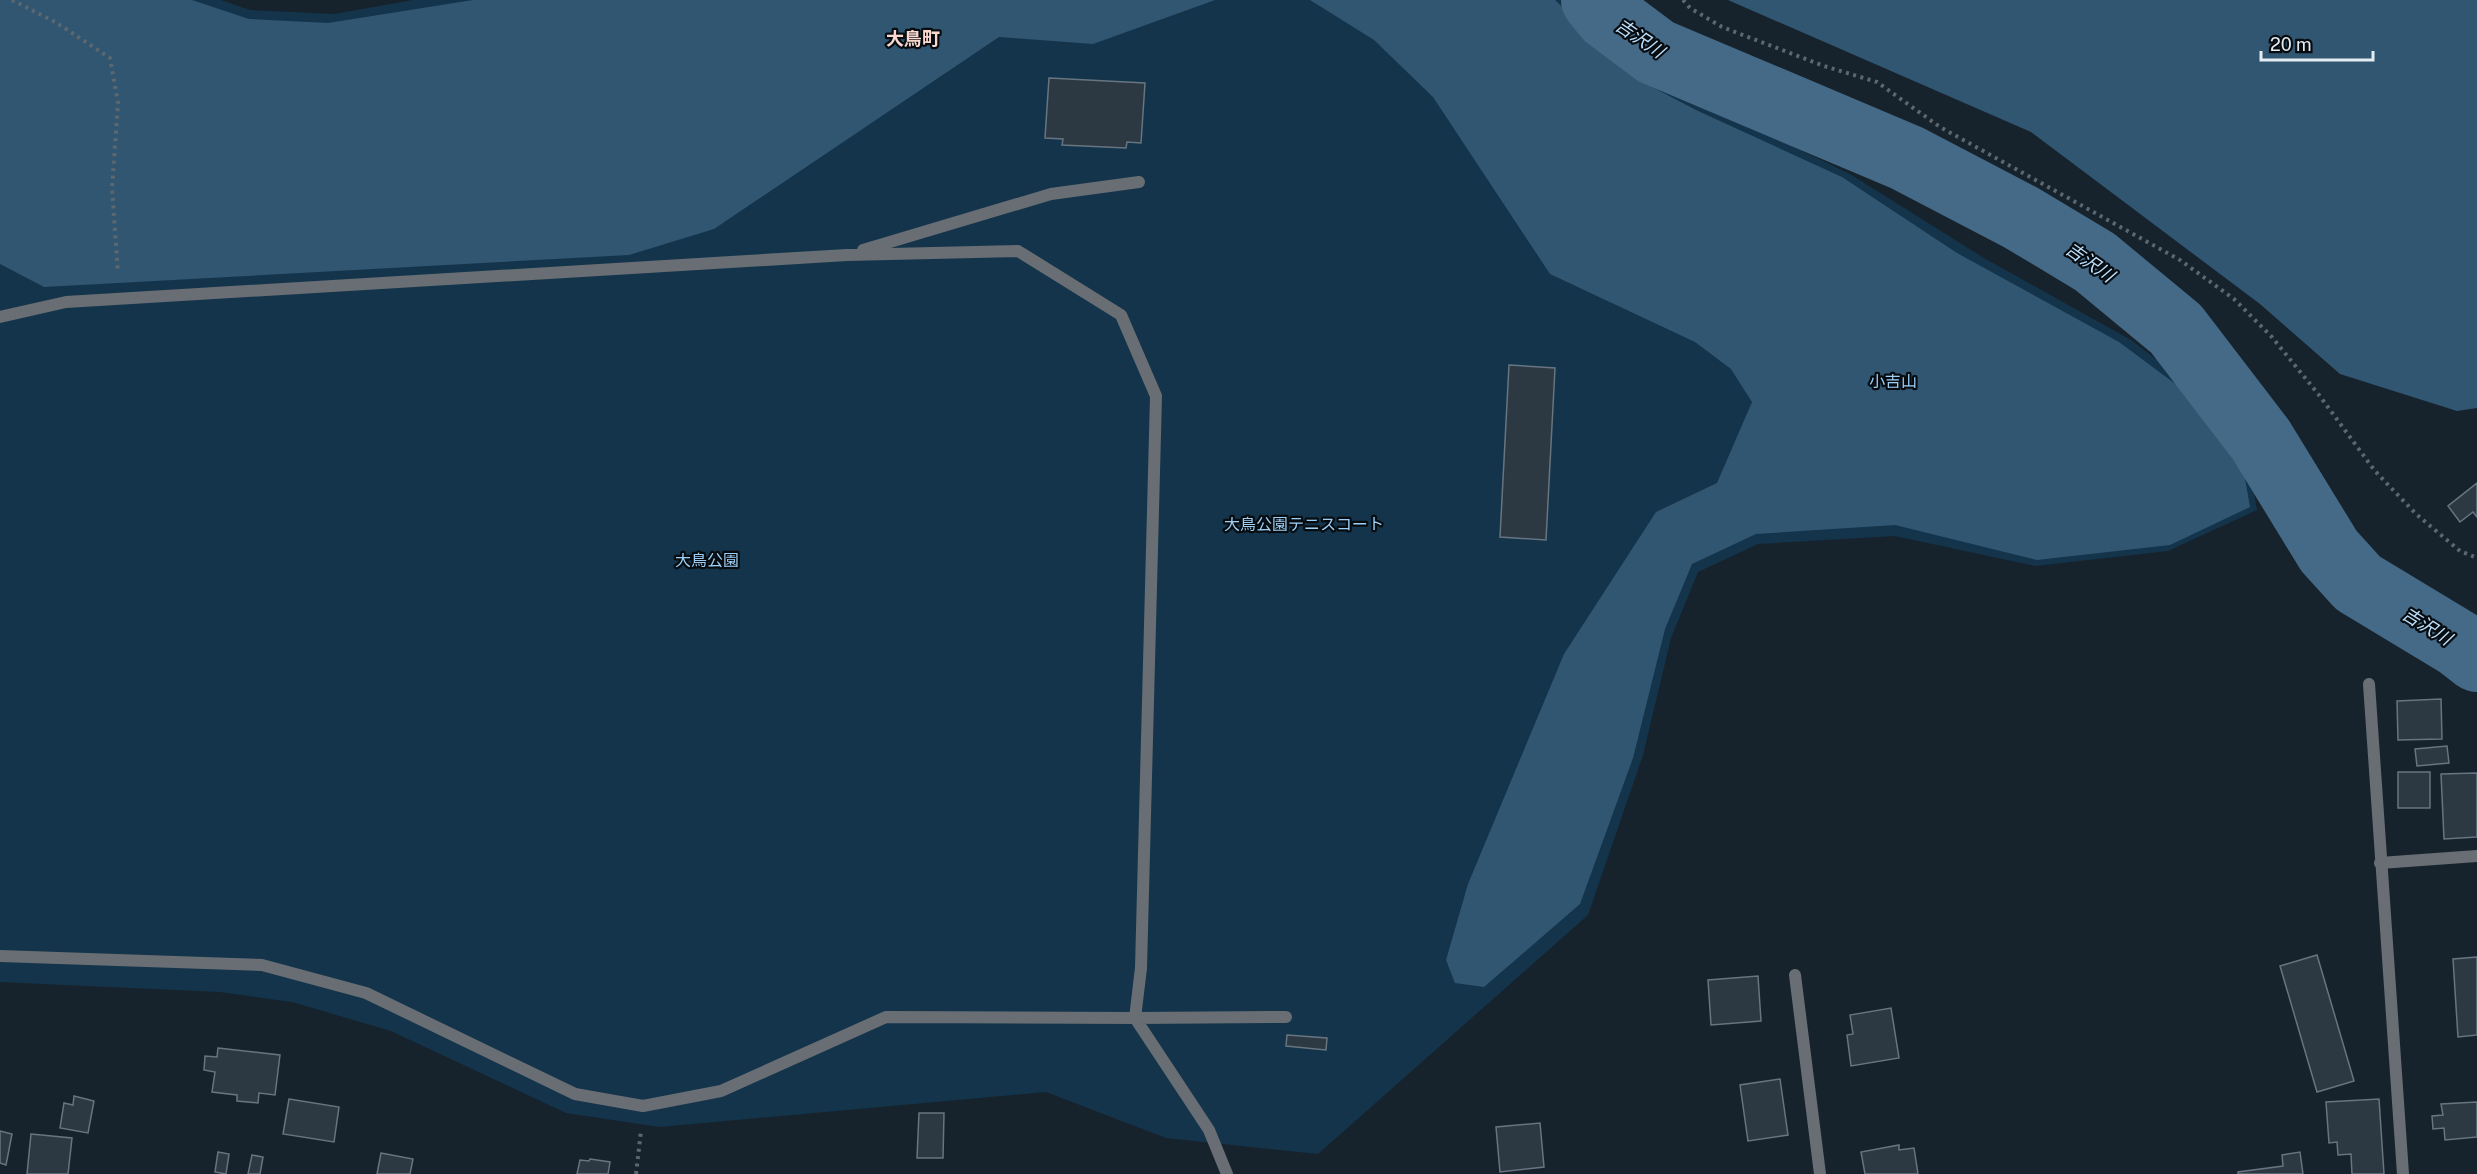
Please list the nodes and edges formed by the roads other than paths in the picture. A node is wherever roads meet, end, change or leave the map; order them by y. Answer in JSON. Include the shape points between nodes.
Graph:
{"nodes":[{"id":1,"x":1138,"y":182,"type":"dead end"},
{"id":2,"x":847,"y":255,"type":"junction"},
{"id":3,"x":0,"y":317,"type":"edge"},
{"id":4,"x":2369,"y":684,"type":"dead end"},
{"id":5,"x":2477,"y":856,"type":"edge"},
{"id":6,"x":2380,"y":863,"type":"junction"},
{"id":7,"x":0,"y":956,"type":"edge"},
{"id":8,"x":1795,"y":975,"type":"dead end"},
{"id":9,"x":1286,"y":1017,"type":"dead end"},
{"id":10,"x":1134,"y":1018,"type":"junction"},
{"id":11,"x":1227,"y":1174,"type":"edge"},
{"id":12,"x":1820,"y":1174,"type":"edge"},
{"id":13,"x":2403,"y":1174,"type":"edge"}],
"edges":[{"from":1,"to":2,"type":"street","via":[[1051,194]]},
{"from":2,"to":3,"type":"street","via":[[119,298],[66,302]]},
{"from":2,"to":10,"type":"street","via":[[1018,251],[1121,315],[1156,396],[1141,968]]},
{"from":4,"to":6,"type":"street"},
{"from":5,"to":6,"type":"street"},
{"from":6,"to":13,"type":"street"},
{"from":7,"to":10,"type":"street","via":[[262,965],[366,993],[575,1094],[643,1106],[721,1091],[886,1017]]},
{"from":8,"to":12,"type":"street"},
{"from":9,"to":10,"type":"street"},
{"from":10,"to":11,"type":"street","via":[[1209,1130]]}]}
